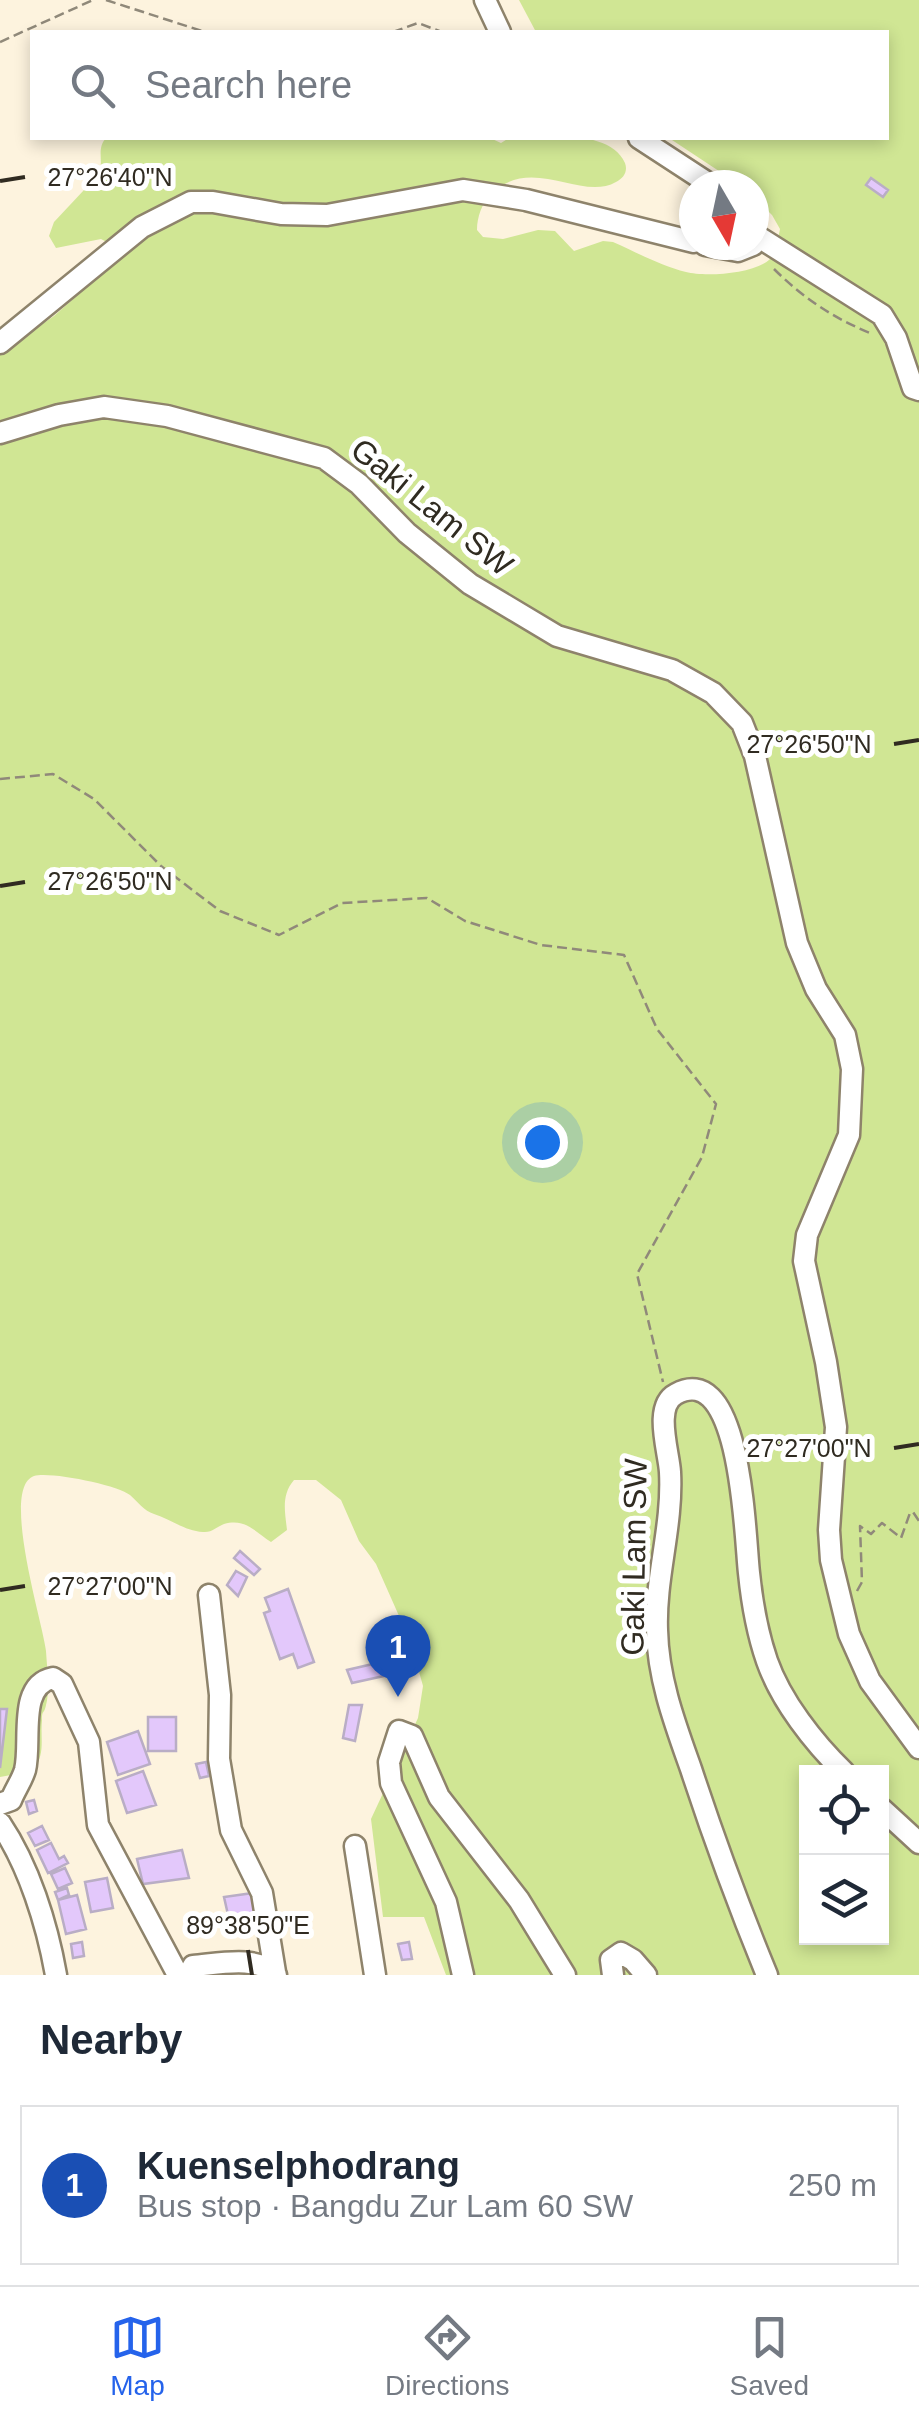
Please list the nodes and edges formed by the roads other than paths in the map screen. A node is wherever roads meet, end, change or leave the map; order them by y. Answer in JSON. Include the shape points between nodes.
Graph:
{"nodes":[{"id":1,"x":485,"y":0,"type":"edge"},
{"id":2,"x":499,"y":30,"type":"edge"},
{"id":3,"x":642,"y":140,"type":"edge"},
{"id":4,"x":687,"y":170,"type":"edge"},
{"id":5,"x":679,"y":238,"type":"edge"},
{"id":6,"x":769,"y":248,"type":"edge"},
{"id":7,"x":0,"y":343,"type":"edge"},
{"id":8,"x":919,"y":390,"type":"edge"},
{"id":9,"x":0,"y":433,"type":"edge"},
{"id":10,"x":209,"y":1595,"type":"dead end"},
{"id":11,"x":919,"y":1748,"type":"edge"},
{"id":12,"x":838,"y":1765,"type":"edge"},
{"id":13,"x":0,"y":1804,"type":"edge"},
{"id":14,"x":889,"y":1815,"type":"edge"},
{"id":15,"x":0,"y":1823,"type":"edge"},
{"id":16,"x":919,"y":1843,"type":"edge"},
{"id":17,"x":355,"y":1846,"type":"dead end"},
{"id":18,"x":276,"y":1974,"type":"edge"},
{"id":19,"x":56,"y":1975,"type":"edge"},
{"id":20,"x":178,"y":1975,"type":"edge"},
{"id":21,"x":188,"y":1975,"type":"edge"},
{"id":22,"x":375,"y":1975,"type":"edge"},
{"id":23,"x":463,"y":1975,"type":"edge"},
{"id":24,"x":565,"y":1975,"type":"edge"},
{"id":25,"x":612,"y":1975,"type":"edge"},
{"id":26,"x":646,"y":1975,"type":"edge"},
{"id":27,"x":767,"y":1975,"type":"edge"}],
"edges":[{"from":1,"to":2,"type":"street"},
{"from":3,"to":4,"type":"street"},
{"from":5,"to":7,"type":"street","via":[[464,190],[328,215],[191,202],[142,227]]},
{"from":6,"to":8,"type":"street","via":[[882,315],[907,377]]},
{"from":9,"to":11,"type":"street","name":"Gaki Lam SW","via":[[88,408],[124,408],[324,458],[470,584],[557,636],[672,670],[713,693],[742,723],[797,943],[845,1035],[852,1069],[849,1135],[807,1236],[804,1261],[836,1427],[829,1530],[837,1590],[870,1682]]},
{"from":10,"to":18,"type":"street","via":[[230,1830],[262,1893]]},
{"from":12,"to":27,"type":"street","name":"Gaki Lam SW","via":[[787,1701],[768,1664],[756,1625],[725,1416],[713,1400],[691,1389],[674,1394],[664,1418],[670,1474],[658,1586],[662,1683]]},
{"from":13,"to":20,"type":"street","via":[[11,1800],[25,1770],[32,1692],[53,1678],[89,1742],[98,1825]]},
{"from":14,"to":16,"type":"street"},
{"from":15,"to":19,"type":"street","via":[[27,1878]]},
{"from":17,"to":22,"type":"street"},
{"from":18,"to":21,"type":"street","via":[[263,1964],[222,1963],[194,1966]]},
{"from":23,"to":24,"type":"street","via":[[446,1902],[391,1783],[389,1762],[399,1731],[412,1736],[439,1798],[520,1900]]},
{"from":25,"to":26,"type":"street","via":[[611,1960],[620,1954]]}]}
